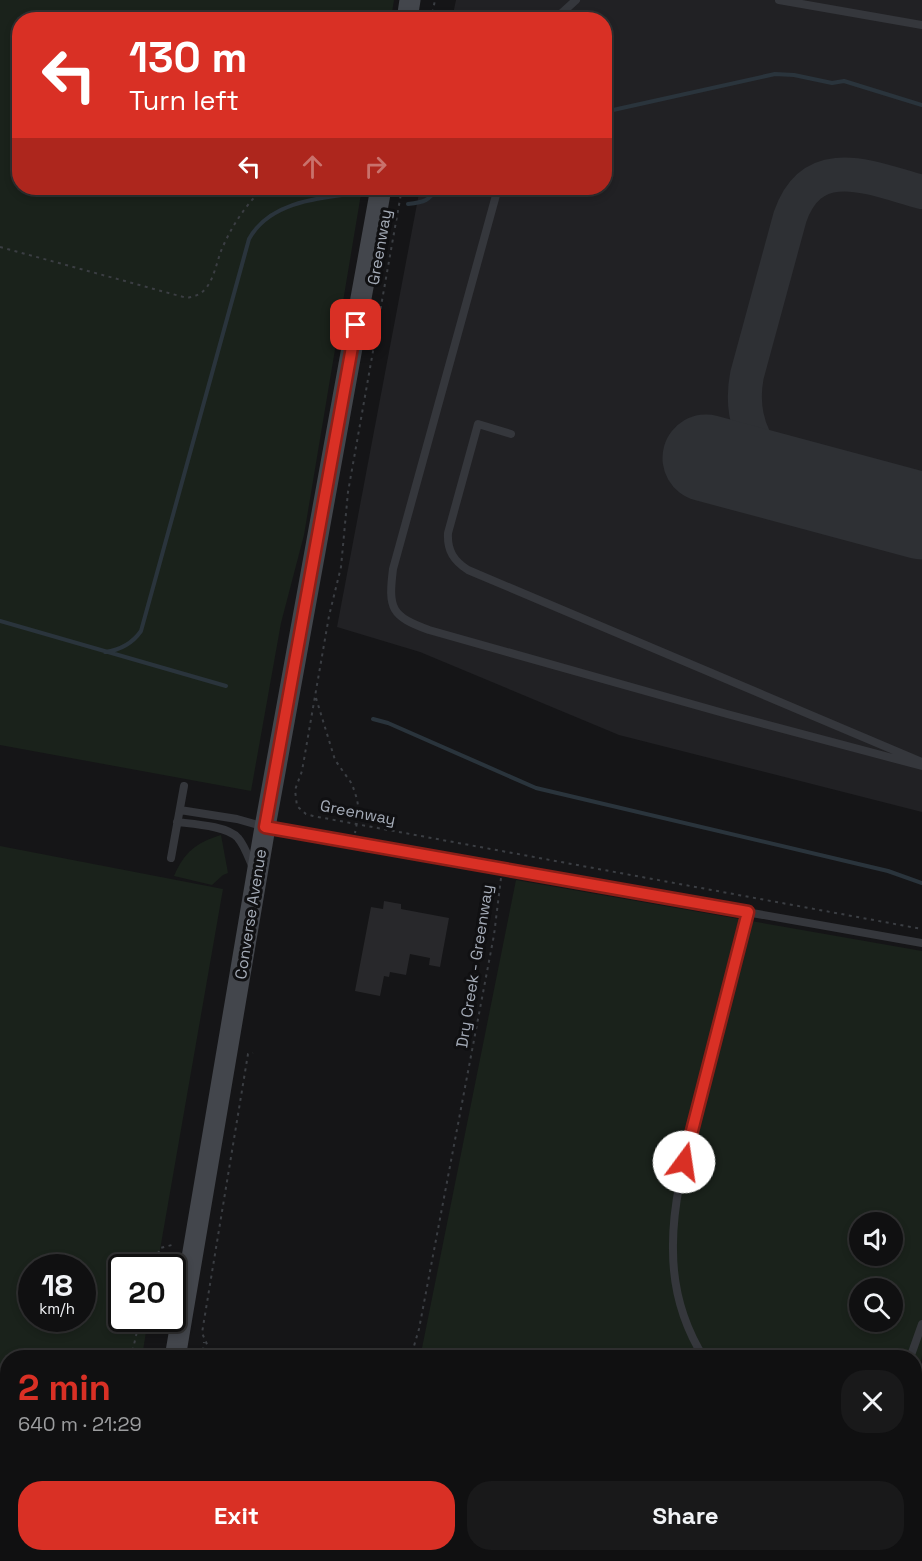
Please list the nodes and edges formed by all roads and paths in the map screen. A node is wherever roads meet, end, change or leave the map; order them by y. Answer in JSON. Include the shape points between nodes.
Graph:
{"nodes":[{"id":1,"x":576,"y":0,"type":"edge"},
{"id":2,"x":779,"y":0,"type":"edge"},
{"id":3,"x":563,"y":12,"type":"edge"},
{"id":4,"x":922,"y":25,"type":"edge"},
{"id":5,"x":256,"y":195,"type":"edge"},
{"id":6,"x":380,"y":195,"type":"edge"},
{"id":7,"x":401,"y":195,"type":"edge"},
{"id":8,"x":496,"y":195,"type":"edge"},
{"id":9,"x":0,"y":247,"type":"edge"},
{"id":10,"x":511,"y":434,"type":"dead end"},
{"id":11,"x":316,"y":696,"type":"junction"},
{"id":12,"x":922,"y":764,"type":"edge"},
{"id":13,"x":184,"y":786,"type":"dead end"},
{"id":14,"x":180,"y":810,"type":"junction"},
{"id":15,"x":177,"y":822,"type":"junction"},
{"id":16,"x":357,"y":825,"type":"junction"},
{"id":17,"x":265,"y":827,"type":"junction"},
{"id":18,"x":354,"y":841,"type":"junction"},
{"id":19,"x":505,"y":852,"type":"junction"},
{"id":20,"x":171,"y":858,"type":"dead end"},
{"id":21,"x":502,"y":868,"type":"junction"},
{"id":22,"x":257,"y":875,"type":"junction"},
{"id":23,"x":748,"y":912,"type":"junction"},
{"id":24,"x":922,"y":929,"type":"edge"},
{"id":25,"x":922,"y":943,"type":"edge"},
{"id":26,"x":253,"y":1053,"type":"dead end"},
{"id":27,"x":172,"y":1245,"type":"dead end"},
{"id":28,"x":158,"y":1254,"type":"edge"},
{"id":29,"x":922,"y":1324,"type":"edge"},
{"id":30,"x":137,"y":1332,"type":"edge"},
{"id":31,"x":204,"y":1340,"type":"junction"},
{"id":32,"x":133,"y":1350,"type":"edge"},
{"id":33,"x":176,"y":1350,"type":"edge"},
{"id":34,"x":203,"y":1350,"type":"edge"},
{"id":35,"x":209,"y":1350,"type":"edge"},
{"id":36,"x":411,"y":1350,"type":"edge"},
{"id":37,"x":699,"y":1350,"type":"edge"},
{"id":38,"x":913,"y":1350,"type":"edge"}],
"edges":[{"from":1,"to":3,"type":"lane"},
{"from":2,"to":4,"type":"lane"},
{"from":5,"to":9,"type":"path","via":[[233,225],[208,286],[200,295],[187,298]]},
{"from":6,"to":17,"type":"main road","name":"Converse Avenue"},
{"from":7,"to":11,"type":"path","name":"Greenway","via":[[348,492],[341,567]]},
{"from":8,"to":12,"type":"lane","via":[[393,569],[390,592],[396,612],[429,630]]},
{"from":10,"to":12,"type":"lane","via":[[478,424],[448,533],[451,554],[458,564]]},
{"from":11,"to":16,"type":"path","via":[[335,760],[357,798]]},
{"from":11,"to":16,"type":"path","name":"Greenway","via":[[295,801],[306,814]]},
{"from":13,"to":14,"type":"lane"},
{"from":14,"to":15,"type":"lane"},
{"from":14,"to":17,"type":"lane"},
{"from":15,"to":20,"type":"lane"},
{"from":15,"to":22,"type":"lane","via":[[237,836]]},
{"from":16,"to":18,"type":"path"},
{"from":16,"to":19,"type":"path","name":"Greenway"},
{"from":17,"to":18,"type":"lane"},
{"from":17,"to":22,"type":"main road","name":"Converse Avenue"},
{"from":18,"to":21,"type":"lane"},
{"from":19,"to":21,"type":"path","name":"Dry Creek - Greenway"},
{"from":19,"to":24,"type":"path"},
{"from":21,"to":23,"type":"lane"},
{"from":21,"to":36,"type":"path","name":"Dry Creek - Greenway","via":[[494,935],[419,1329]]},
{"from":22,"to":33,"type":"main road","name":"Converse Avenue"},
{"from":23,"to":25,"type":"lane"},
{"from":23,"to":37,"type":"lane","via":[[675,1211],[672,1251],[680,1305]]},
{"from":26,"to":31,"type":"path","via":[[248,1053],[202,1333]]},
{"from":27,"to":28,"type":"path","via":[[160,1248]]},
{"from":29,"to":38,"type":"lane"},
{"from":30,"to":32,"type":"path"},
{"from":31,"to":34,"type":"path"},
{"from":31,"to":35,"type":"path"}]}
